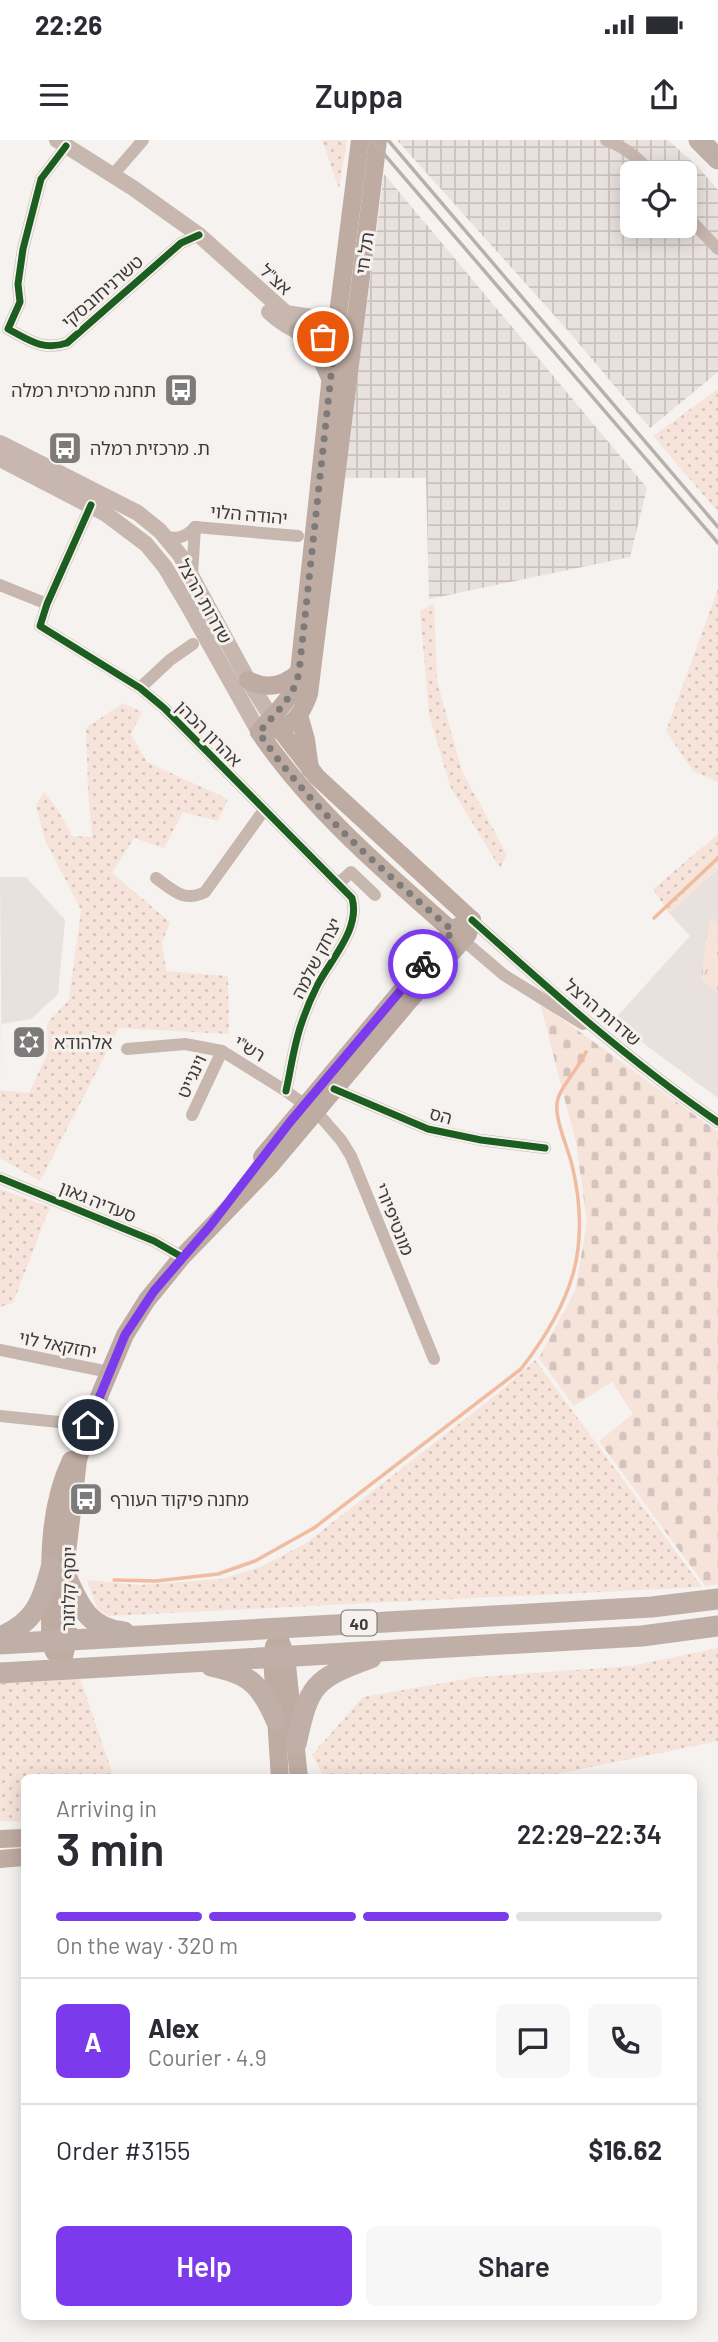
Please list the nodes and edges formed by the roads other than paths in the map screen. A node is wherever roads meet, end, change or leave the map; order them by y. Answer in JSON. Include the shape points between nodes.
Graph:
{"nodes":[{"id":1,"x":143,"y":140,"type":"edge"},
{"id":2,"x":360,"y":140,"type":"edge"},
{"id":3,"x":377,"y":140,"type":"edge"},
{"id":4,"x":606,"y":140,"type":"edge"},
{"id":5,"x":699,"y":140,"type":"edge"},
{"id":6,"x":63,"y":142,"type":"edge"},
{"id":7,"x":718,"y":159,"type":"edge"},
{"id":8,"x":641,"y":161,"type":"edge"},
{"id":9,"x":112,"y":176,"type":"junction"},
{"id":10,"x":697,"y":227,"type":"edge"},
{"id":11,"x":193,"y":237,"type":"junction"},
{"id":12,"x":718,"y":249,"type":"edge"},
{"id":13,"x":336,"y":329,"type":"junction"},
{"id":14,"x":353,"y":330,"type":"junction"},
{"id":15,"x":298,"y":331,"type":"junction"},
{"id":16,"x":332,"y":380,"type":"junction"},
{"id":17,"x":0,"y":443,"type":"edge"},
{"id":18,"x":0,"y":459,"type":"edge"},
{"id":19,"x":91,"y":505,"type":"junction"},
{"id":20,"x":195,"y":527,"type":"junction"},
{"id":21,"x":163,"y":535,"type":"junction"},
{"id":22,"x":299,"y":536,"type":"dead end"},
{"id":23,"x":192,"y":577,"type":"junction"},
{"id":24,"x":0,"y":584,"type":"edge"},
{"id":25,"x":47,"y":604,"type":"junction"},
{"id":26,"x":193,"y":644,"type":"dead end"},
{"id":27,"x":299,"y":672,"type":"junction"},
{"id":28,"x":248,"y":680,"type":"junction"},
{"id":29,"x":140,"y":688,"type":"junction"},
{"id":30,"x":299,"y":715,"type":"junction"},
{"id":31,"x":276,"y":723,"type":"junction"},
{"id":32,"x":259,"y":733,"type":"junction"},
{"id":33,"x":310,"y":770,"type":"junction"},
{"id":34,"x":264,"y":810,"type":"junction"},
{"id":35,"x":156,"y":878,"type":"dead end"},
{"id":36,"x":339,"y":883,"type":"junction"},
{"id":37,"x":376,"y":894,"type":"dead end"},
{"id":38,"x":472,"y":920,"type":"junction"},
{"id":39,"x":458,"y":935,"type":"junction"},
{"id":40,"x":610,"y":1040,"type":"junction"},
{"id":41,"x":127,"y":1049,"type":"dead end"},
{"id":42,"x":222,"y":1051,"type":"junction"},
{"id":43,"x":334,"y":1089,"type":"junction"},
{"id":44,"x":286,"y":1091,"type":"junction"},
{"id":45,"x":310,"y":1108,"type":"junction"},
{"id":46,"x":192,"y":1115,"type":"dead end"},
{"id":47,"x":718,"y":1122,"type":"edge"},
{"id":48,"x":545,"y":1148,"type":"dead end"},
{"id":49,"x":0,"y":1178,"type":"edge"},
{"id":50,"x":182,"y":1257,"type":"junction"},
{"id":51,"x":0,"y":1350,"type":"edge"},
{"id":52,"x":434,"y":1359,"type":"dead end"},
{"id":53,"x":109,"y":1372,"type":"junction"},
{"id":54,"x":0,"y":1416,"type":"edge"},
{"id":55,"x":88,"y":1425,"type":"junction"},
{"id":56,"x":59,"y":1573,"type":"junction"},
{"id":57,"x":718,"y":1599,"type":"edge"},
{"id":58,"x":718,"y":1626,"type":"edge"},
{"id":59,"x":276,"y":1629,"type":"junction"},
{"id":60,"x":164,"y":1636,"type":"junction"},
{"id":61,"x":0,"y":1637,"type":"edge"},
{"id":62,"x":59,"y":1641,"type":"junction"},
{"id":63,"x":0,"y":1644,"type":"edge"},
{"id":64,"x":394,"y":1650,"type":"junction"},
{"id":65,"x":279,"y":1657,"type":"junction"},
{"id":66,"x":188,"y":1662,"type":"junction"},
{"id":67,"x":61,"y":1669,"type":"junction"},
{"id":68,"x":0,"y":1673,"type":"edge"},
{"id":69,"x":276,"y":1720,"type":"junction"},
{"id":70,"x":296,"y":1750,"type":"junction"},
{"id":71,"x":280,"y":1774,"type":"edge"},
{"id":72,"x":299,"y":1774,"type":"edge"},
{"id":73,"x":305,"y":1774,"type":"edge"},
{"id":74,"x":21,"y":1838,"type":"edge"},
{"id":75,"x":0,"y":1839,"type":"edge"},
{"id":76,"x":21,"y":1857,"type":"edge"},
{"id":77,"x":0,"y":1859,"type":"edge"}],
"edges":[{"from":1,"to":9,"type":"street"},
{"from":2,"to":13,"type":"main road","name":"תל חי"},
{"from":3,"to":14,"type":"main road","name":"תל חי"},
{"from":4,"to":8,"type":"street"},
{"from":5,"to":7,"type":"highway"},
{"from":6,"to":9,"type":"street","name":"אצ\"ל"},
{"from":6,"to":11,"type":"street","name":"טשרניחובסקי","via":[[41,180],[23,249],[20,302],[8,329],[44,347],[66,343]]},
{"from":9,"to":11,"type":"street","name":"אצ\"ל","via":[[128,195]]},
{"from":10,"to":12,"type":"street"},
{"from":11,"to":13,"type":"street","name":"אצ\"ל","via":[[286,313]]},
{"from":11,"to":15,"type":"street","name":"אצ\"ל","via":[[276,319]]},
{"from":13,"to":14,"type":"street","name":"אצ\"ל"},
{"from":13,"to":15,"type":"street","name":"אצ\"ל","via":[[310,335]]},
{"from":13,"to":16,"type":"main road","name":"תל חי"},
{"from":14,"to":30,"type":"main road","name":"תל חי","via":[[311,681]]},
{"from":15,"to":16,"type":"main road","via":[[317,352]]},
{"from":16,"to":27,"type":"main road","name":"תל חי"},
{"from":17,"to":21,"type":"street","name":"שדרות הרצל","via":[[138,513]]},
{"from":18,"to":19,"type":"street","name":"שדרות הרצל"},
{"from":19,"to":25,"type":"street"},
{"from":19,"to":32,"type":"street","name":"שדרות הרצל","via":[[126,526],[156,555]]},
{"from":20,"to":21,"type":"street","name":"יהודה הלוי","via":[[184,537]]},
{"from":20,"to":22,"type":"street","name":"יהודה הלוי"},
{"from":20,"to":23,"type":"street","name":"יהודה הלוי"},
{"from":21,"to":23,"type":"street","name":"שדרות הרצל"},
{"from":23,"to":28,"type":"street","name":"שדרות הרצל"},
{"from":24,"to":25,"type":"street"},
{"from":25,"to":29,"type":"street","name":"אהרון הכהן","via":[[40,626]]},
{"from":26,"to":29,"type":"street"},
{"from":27,"to":28,"type":"main road","via":[[274,686]]},
{"from":27,"to":31,"type":"main road","name":"תל חי"},
{"from":28,"to":31,"type":"street","name":"שדרות הרצל"},
{"from":29,"to":34,"type":"street","name":"אהרון הכהן"},
{"from":30,"to":31,"type":"main road","via":[[288,726]]},
{"from":30,"to":33,"type":"main road"},
{"from":31,"to":32,"type":"main road"},
{"from":31,"to":33,"type":"main road","name":"שדרות הרצל"},
{"from":32,"to":39,"type":"main road","name":"שדרות הרצל","via":[[328,815]]},
{"from":33,"to":38,"type":"main road","name":"שדרות הרצל"},
{"from":34,"to":35,"type":"street","via":[[205,892],[195,898],[183,896]]},
{"from":34,"to":36,"type":"street","name":"אהרון הכהן"},
{"from":36,"to":37,"type":"street","via":[[351,872]]},
{"from":36,"to":44,"type":"street","name":"יצחק שלמה","via":[[352,898],[353,921],[300,1025]]},
{"from":38,"to":39,"type":"main road","name":"יוסף קלוזנר"},
{"from":38,"to":40,"type":"street","name":"שדרות הרצל"},
{"from":39,"to":40,"type":"street","name":"שדרות הרצל","via":[[515,982]]},
{"from":39,"to":43,"type":"main road","name":"יוסף קלוזנר"},
{"from":39,"to":45,"type":"main road","name":"יוסף קלוזנר"},
{"from":40,"to":47,"type":"street","name":"שדרות הרצל"},
{"from":41,"to":42,"type":"street","name":"רש\"י","via":[[185,1044]]},
{"from":42,"to":44,"type":"street","name":"רש\"י"},
{"from":42,"to":46,"type":"street","name":"וינגייט"},
{"from":43,"to":45,"type":"main road","name":"יוסף קלוזנר"},
{"from":43,"to":48,"type":"street","name":"הס","via":[[428,1129]]},
{"from":44,"to":45,"type":"street","name":"רש\"י"},
{"from":45,"to":50,"type":"main road","name":"יוסף קלוזנר"},
{"from":45,"to":52,"type":"street","name":"מונטיפיורי","via":[[351,1156]]},
{"from":49,"to":50,"type":"street","name":"סעדיה גאון","via":[[154,1241]]},
{"from":50,"to":53,"type":"main road","name":"יוסף קלוזנר","via":[[137,1316]]},
{"from":51,"to":53,"type":"street","name":"יחזקאל לוי"},
{"from":53,"to":55,"type":"main road","name":"יוסף קלוזנר"},
{"from":54,"to":55,"type":"street"},
{"from":55,"to":56,"type":"main road","name":"יוסף קלוזנר","via":[[57,1497],[51,1532]]},
{"from":56,"to":60,"type":"highway","via":[[89,1619],[102,1627]]},
{"from":56,"to":61,"type":"highway","via":[[31,1617]]},
{"from":56,"to":62,"type":"main road","name":"יוסף קלוזנר"},
{"from":57,"to":59,"type":"highway","number":"40","via":[[652,1607]]},
{"from":58,"to":64,"type":"highway","number":"40","via":[[642,1636]]},
{"from":59,"to":60,"type":"highway","number":"40"},
{"from":59,"to":65,"type":"main road"},
{"from":60,"to":62,"type":"highway","number":"40"},
{"from":62,"to":63,"type":"highway","number":"40"},
{"from":62,"to":67,"type":"main road","name":"יוסף קלוזנר"},
{"from":64,"to":65,"type":"highway","number":"40"},
{"from":64,"to":70,"type":"highway","via":[[323,1679],[304,1708]]},
{"from":65,"to":66,"type":"highway","number":"40"},
{"from":65,"to":69,"type":"main road"},
{"from":65,"to":70,"type":"main road"},
{"from":66,"to":67,"type":"highway","number":"40"},
{"from":66,"to":69,"type":"highway","via":[[247,1678],[265,1696]]},
{"from":67,"to":68,"type":"highway","number":"40"},
{"from":69,"to":71,"type":"main road"},
{"from":70,"to":72,"type":"main road"},
{"from":70,"to":73,"type":"main road"},
{"from":74,"to":75,"type":"main road"},
{"from":76,"to":77,"type":"main road"}]}
